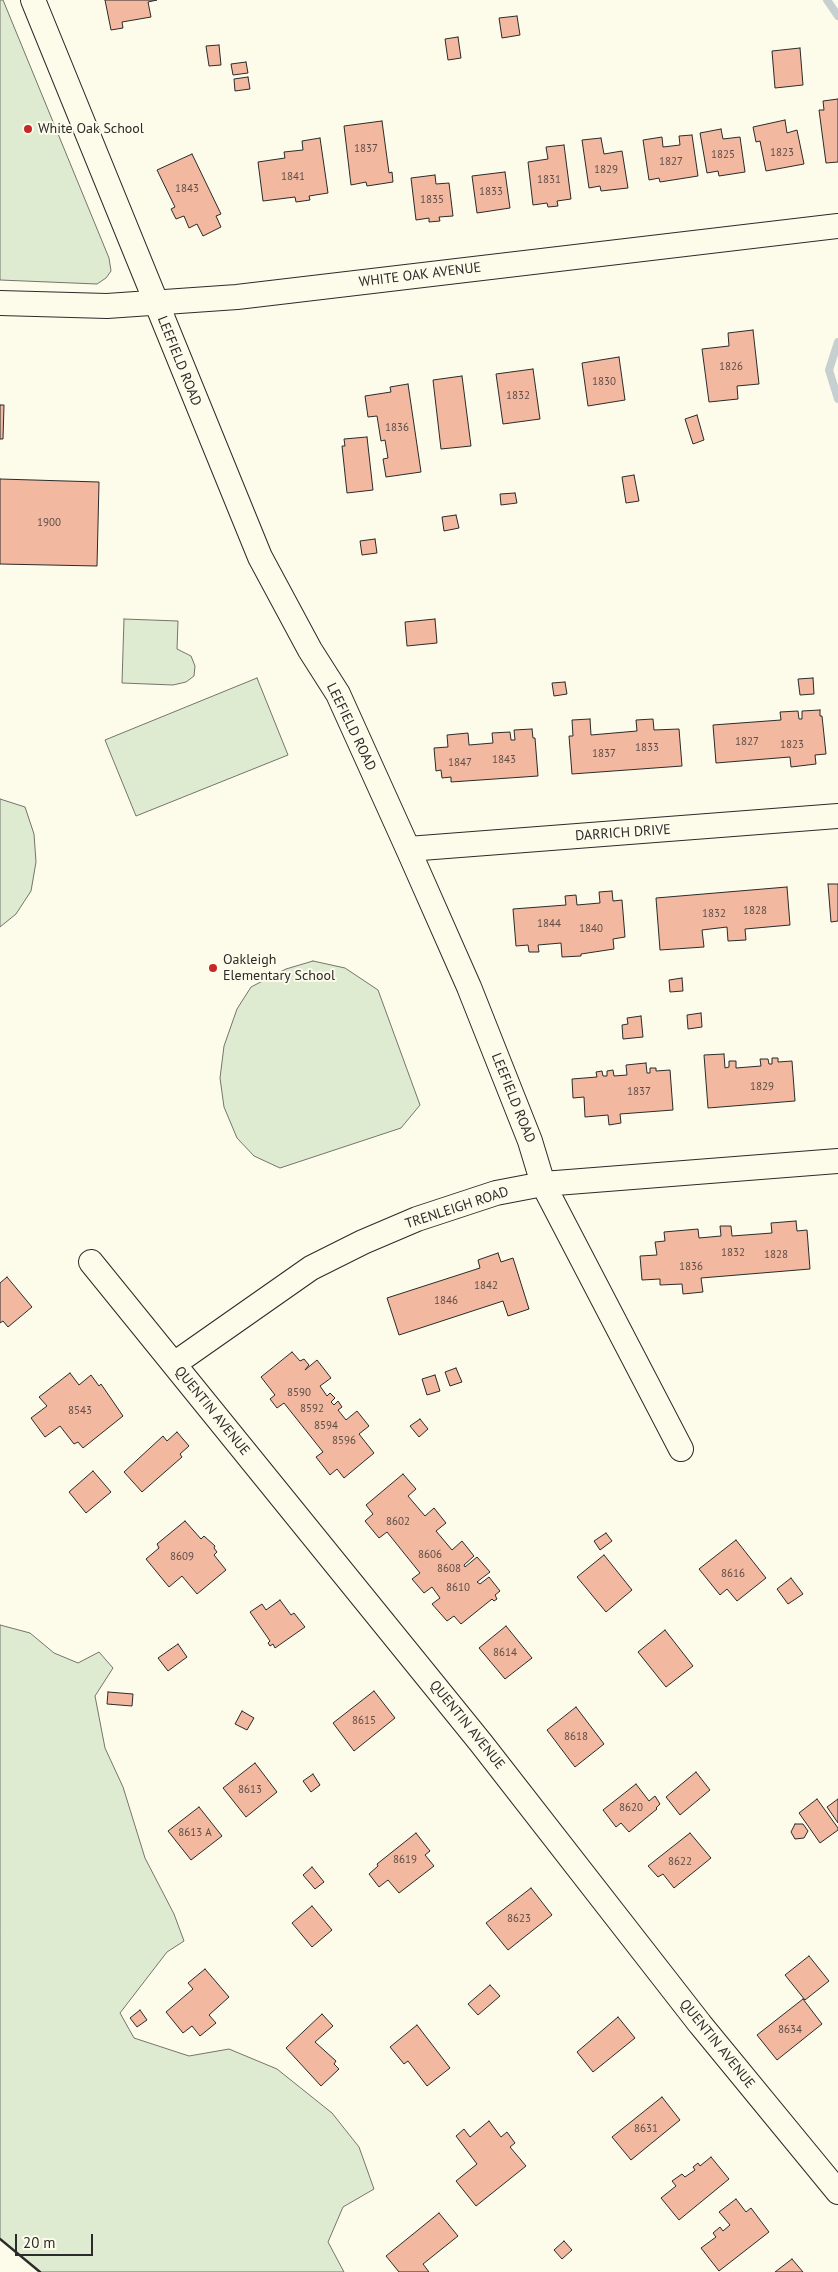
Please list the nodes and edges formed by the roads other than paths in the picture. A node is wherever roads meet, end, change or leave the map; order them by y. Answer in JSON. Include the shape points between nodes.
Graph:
{"nodes":[{"id":1,"x":33,"y":0,"type":"edge"},
{"id":2,"x":838,"y":226,"type":"edge"},
{"id":3,"x":0,"y":303,"type":"edge"},
{"id":4,"x":156,"y":304,"type":"junction"},
{"id":5,"x":838,"y":816,"type":"edge"},
{"id":6,"x":408,"y":849,"type":"junction"},
{"id":7,"x":838,"y":1161,"type":"edge"},
{"id":8,"x":543,"y":1184,"type":"junction"},
{"id":9,"x":91,"y":1262,"type":"dead end"},
{"id":10,"x":174,"y":1364,"type":"junction"},
{"id":11,"x":681,"y":1449,"type":"dead end"},
{"id":12,"x":838,"y":2192,"type":"edge"}],
"edges":[{"from":1,"to":4,"type":"street","name":"LEEFIELD ROAD"},
{"from":2,"to":4,"type":"street","name":"WHITE OAK AVENUE"},
{"from":3,"to":4,"type":"street","name":"WHITE OAK AVENUE"},
{"from":4,"to":6,"type":"street","name":"LEEFIELD ROAD","via":[[260,557],[310,650],[338,694]]},
{"from":5,"to":6,"type":"street","name":"DARRICH DRIVE"},
{"from":6,"to":8,"type":"street","name":"LEEFIELD ROAD","via":[[469,986],[530,1141]]},
{"from":7,"to":8,"type":"street","name":"TRENLEIGH ROAD"},
{"from":8,"to":10,"type":"street","name":"TRENLEIGH ROAD","via":[[496,1193],[417,1219],[363,1242],[311,1268]]},
{"from":8,"to":11,"type":"street","name":"LEEFIELD ROAD"},
{"from":9,"to":10,"type":"street","name":"QUENTIN AVENUE"},
{"from":10,"to":12,"type":"street","name":"QUENTIN AVENUE","via":[[481,1742],[700,2024]]}]}
